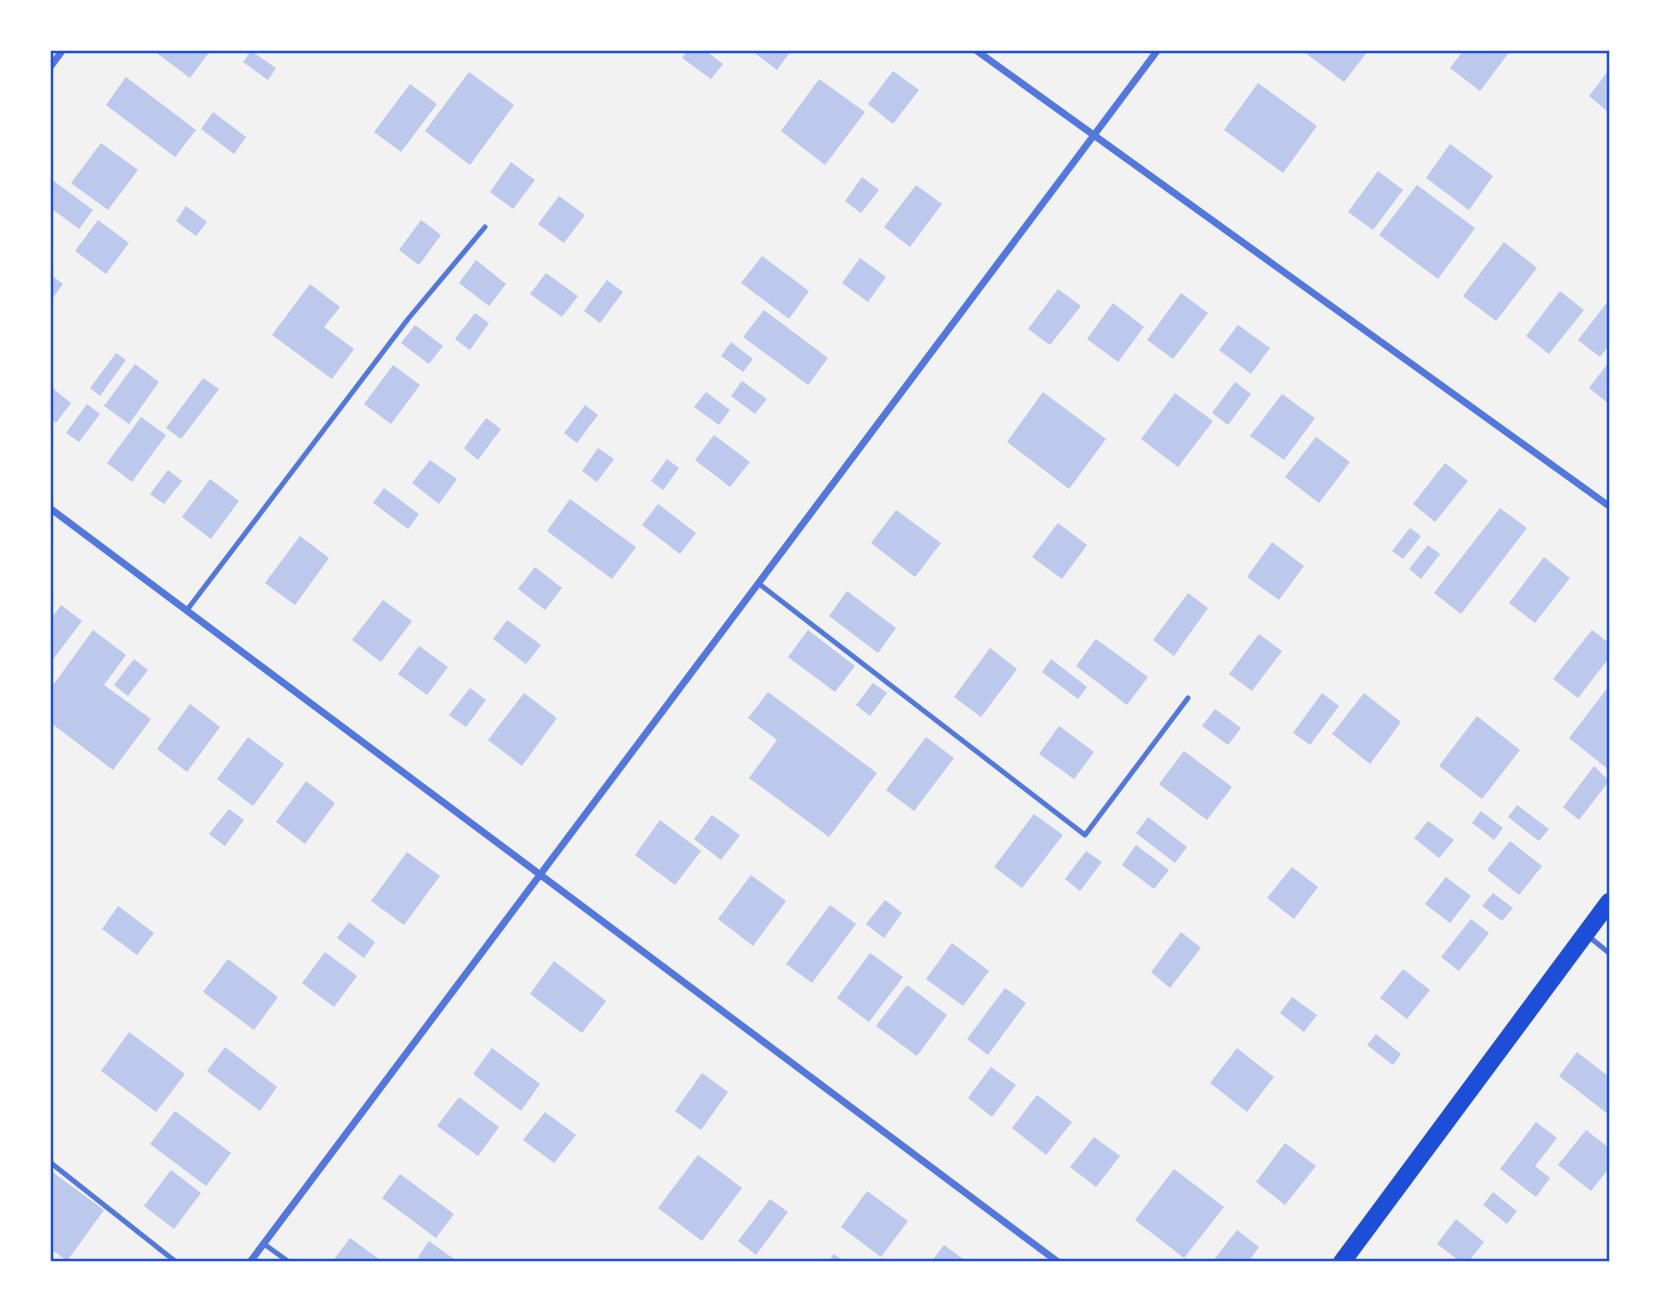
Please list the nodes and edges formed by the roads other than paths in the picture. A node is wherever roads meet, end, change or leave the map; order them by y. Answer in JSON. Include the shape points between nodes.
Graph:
{"nodes":[{"id":1,"x":62,"y":51,"type":"edge"},
{"id":2,"x":977,"y":51,"type":"edge"},
{"id":3,"x":1157,"y":51,"type":"edge"},
{"id":4,"x":51,"y":66,"type":"edge"},
{"id":5,"x":1094,"y":135,"type":"junction"},
{"id":6,"x":485,"y":227,"type":"dead end"},
{"id":7,"x":1609,"y":506,"type":"edge"},
{"id":8,"x":51,"y":509,"type":"edge"},
{"id":9,"x":758,"y":583,"type":"junction"},
{"id":10,"x":187,"y":610,"type":"junction"},
{"id":11,"x":1188,"y":698,"type":"dead end"},
{"id":12,"x":541,"y":873,"type":"junction"},
{"id":13,"x":1609,"y":902,"type":"edge"},
{"id":14,"x":1586,"y":934,"type":"junction"},
{"id":15,"x":1609,"y":953,"type":"edge"},
{"id":16,"x":51,"y":1163,"type":"edge"},
{"id":17,"x":264,"y":1244,"type":"junction"},
{"id":18,"x":176,"y":1262,"type":"edge"},
{"id":19,"x":250,"y":1262,"type":"edge"},
{"id":20,"x":289,"y":1262,"type":"edge"},
{"id":21,"x":1058,"y":1262,"type":"edge"},
{"id":22,"x":1342,"y":1262,"type":"edge"}],
"edges":[{"from":1,"to":4,"type":"street"},
{"from":2,"to":5,"type":"street"},
{"from":3,"to":5,"type":"street"},
{"from":5,"to":7,"type":"street"},
{"from":5,"to":9,"type":"street"},
{"from":6,"to":10,"type":"lane","via":[[408,319]]},
{"from":8,"to":10,"type":"street"},
{"from":9,"to":11,"type":"lane","via":[[1085,835]]},
{"from":9,"to":12,"type":"street"},
{"from":10,"to":12,"type":"street"},
{"from":12,"to":17,"type":"street"},
{"from":12,"to":21,"type":"street"},
{"from":13,"to":14,"type":"main road"},
{"from":14,"to":15,"type":"lane"},
{"from":14,"to":22,"type":"main road"},
{"from":16,"to":18,"type":"lane"},
{"from":17,"to":19,"type":"street"},
{"from":17,"to":20,"type":"lane"}]}
